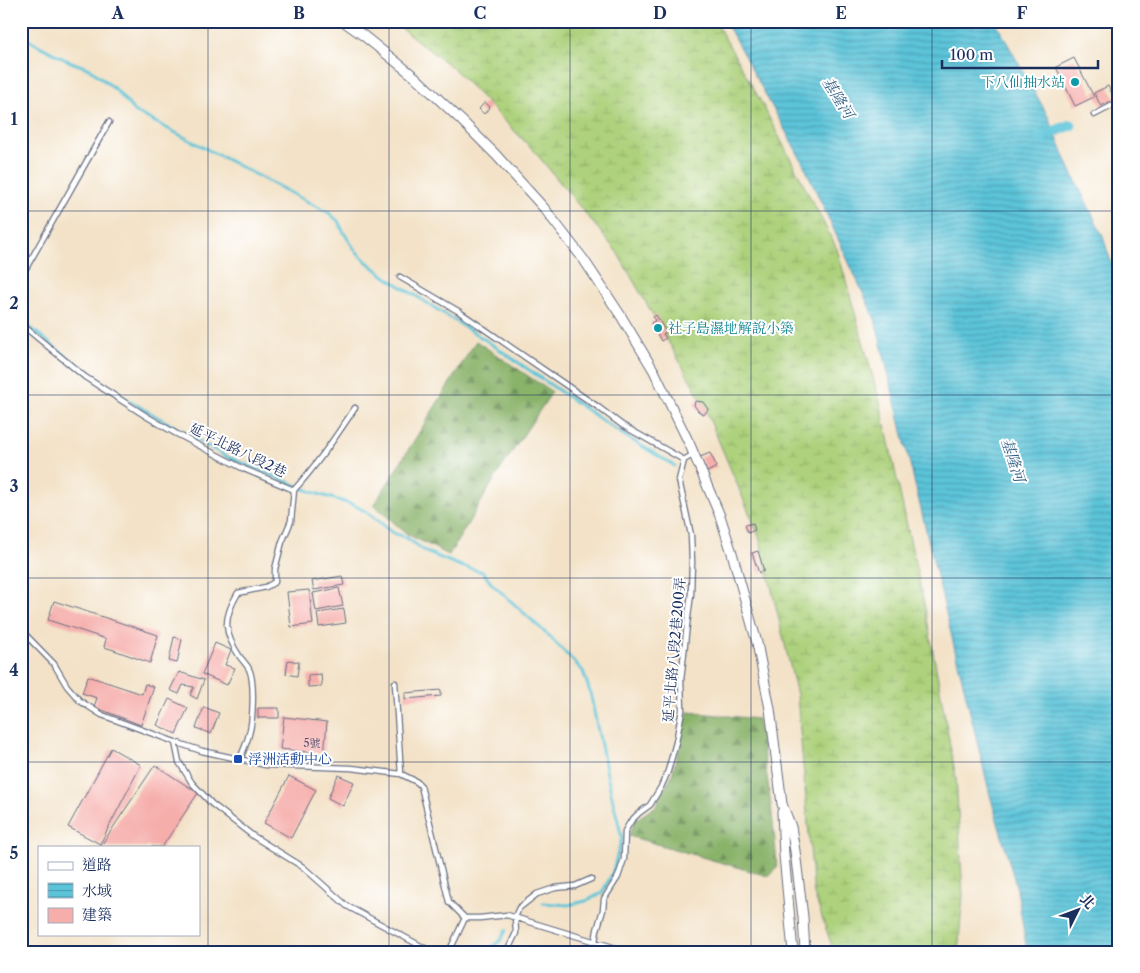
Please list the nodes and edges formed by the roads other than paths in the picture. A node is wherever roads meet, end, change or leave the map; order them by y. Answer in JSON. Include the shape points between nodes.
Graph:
{"nodes":[{"id":1,"x":343,"y":21,"type":"edge"},
{"id":2,"x":1119,"y":102,"type":"edge"},
{"id":3,"x":1094,"y":115,"type":"dead end"},
{"id":4,"x":110,"y":122,"type":"dead end"},
{"id":5,"x":21,"y":277,"type":"edge"},
{"id":6,"x":400,"y":277,"type":"dead end"},
{"id":7,"x":21,"y":324,"type":"edge"},
{"id":8,"x":355,"y":408,"type":"dead end"},
{"id":9,"x":694,"y":454,"type":"junction"},
{"id":10,"x":684,"y":460,"type":"junction"},
{"id":11,"x":294,"y":490,"type":"junction"},
{"id":12,"x":21,"y":630,"type":"edge"},
{"id":13,"x":395,"y":683,"type":"dead end"},
{"id":14,"x":175,"y":742,"type":"junction"},
{"id":15,"x":240,"y":759,"type":"junction"},
{"id":16,"x":401,"y":774,"type":"junction"},
{"id":17,"x":782,"y":804,"type":"junction"},
{"id":18,"x":590,"y":880,"type":"dead end"},
{"id":19,"x":515,"y":917,"type":"junction"},
{"id":20,"x":465,"y":918,"type":"junction"},
{"id":21,"x":595,"y":942,"type":"junction"},
{"id":22,"x":432,"y":952,"type":"edge"},
{"id":23,"x":449,"y":952,"type":"edge"},
{"id":24,"x":506,"y":952,"type":"edge"},
{"id":25,"x":629,"y":952,"type":"edge"},
{"id":26,"x":793,"y":952,"type":"edge"},
{"id":27,"x":805,"y":952,"type":"edge"}],
"edges":[{"from":1,"to":9,"type":"street","via":[[415,77],[496,155],[544,208],[625,322],[654,370]]},
{"from":2,"to":3,"type":"lane"},
{"from":4,"to":5,"type":"lane"},
{"from":6,"to":10,"type":"lane","via":[[458,311],[622,425]]},
{"from":7,"to":11,"type":"lane","name":"延平北路八段2巷","via":[[85,377],[146,416],[244,469]]},
{"from":8,"to":11,"type":"lane","via":[[327,450]]},
{"from":9,"to":10,"type":"lane"},
{"from":9,"to":17,"type":"street","via":[[720,516],[757,643],[770,709]]},
{"from":10,"to":21,"type":"lane","name":"延平北路八段2巷200弄","via":[[679,480],[691,535],[692,594],[681,680],[682,710],[668,771],[650,805],[625,830],[624,859],[618,877],[604,899]]},
{"from":11,"to":15,"type":"lane","name":"延平北路八段2巷","via":[[291,521],[282,542],[275,582],[238,593],[226,621],[228,634],[249,668],[253,684],[250,733]]},
{"from":12,"to":14,"type":"lane","via":[[54,664],[80,701],[102,715]]},
{"from":13,"to":16,"type":"lane"},
{"from":14,"to":15,"type":"lane"},
{"from":14,"to":22,"type":"lane","via":[[179,762],[192,783],[212,804],[253,836],[303,867],[347,906]]},
{"from":15,"to":16,"type":"lane","via":[[266,765],[351,768]]},
{"from":16,"to":20,"type":"lane","via":[[421,786],[449,902]]},
{"from":17,"to":26,"type":"street"},
{"from":17,"to":27,"type":"street","via":[[791,826],[795,851]]},
{"from":18,"to":19,"type":"lane","via":[[537,894],[519,908]]},
{"from":19,"to":20,"type":"lane"},
{"from":19,"to":21,"type":"lane"},
{"from":19,"to":24,"type":"lane","via":[[516,933]]},
{"from":20,"to":23,"type":"lane"},
{"from":21,"to":25,"type":"lane"}]}
